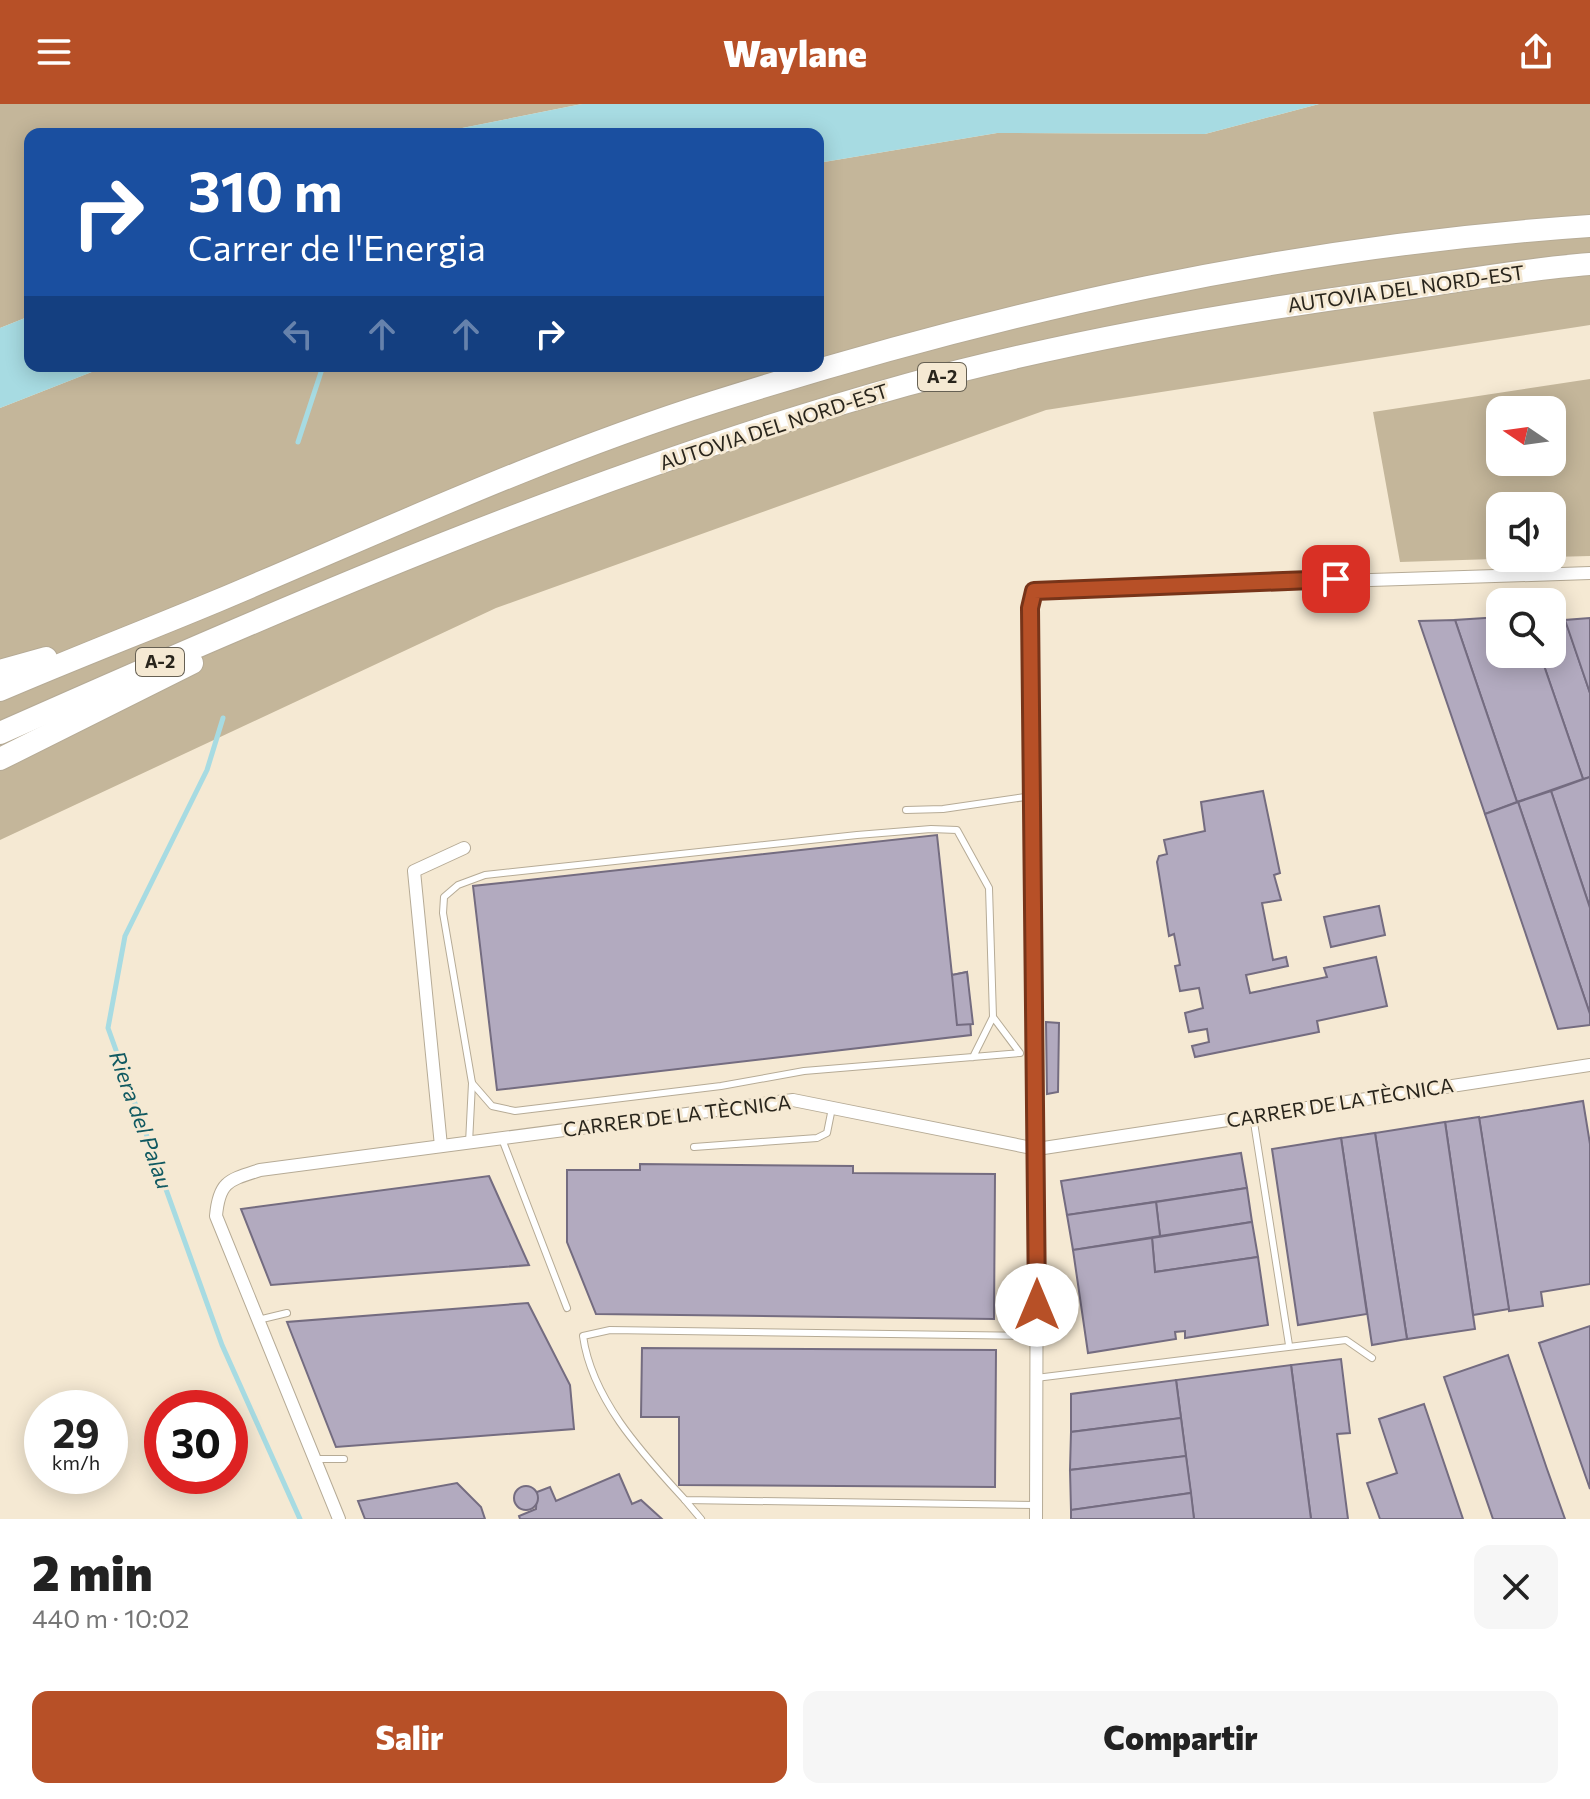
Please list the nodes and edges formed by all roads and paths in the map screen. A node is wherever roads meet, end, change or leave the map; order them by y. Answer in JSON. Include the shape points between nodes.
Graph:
{"nodes":[{"id":1,"x":1590,"y":226,"type":"edge"},
{"id":2,"x":1590,"y":264,"type":"edge"},
{"id":3,"x":824,"y":370,"type":"edge"},
{"id":4,"x":817,"y":372,"type":"edge"},
{"id":5,"x":1590,"y":573,"type":"edge"},
{"id":6,"x":321,"y":594,"type":"junction"},
{"id":7,"x":139,"y":630,"type":"junction"},
{"id":8,"x":0,"y":671,"type":"edge"},
{"id":9,"x":0,"y":690,"type":"edge"},
{"id":10,"x":0,"y":733,"type":"edge"},
{"id":11,"x":0,"y":759,"type":"edge"},
{"id":12,"x":1032,"y":796,"type":"junction"},
{"id":13,"x":906,"y":810,"type":"dead end"},
{"id":14,"x":464,"y":848,"type":"dead end"},
{"id":15,"x":993,"y":1017,"type":"junction"},
{"id":16,"x":1020,"y":1053,"type":"junction"},
{"id":17,"x":1036,"y":1053,"type":"junction"},
{"id":18,"x":973,"y":1057,"type":"junction"},
{"id":19,"x":1590,"y":1065,"type":"edge"},
{"id":20,"x":472,"y":1083,"type":"junction"},
{"id":21,"x":832,"y":1108,"type":"junction"},
{"id":22,"x":1253,"y":1116,"type":"junction"},
{"id":23,"x":502,"y":1138,"type":"junction"},
{"id":24,"x":469,"y":1143,"type":"junction"},
{"id":25,"x":441,"y":1146,"type":"junction"},
{"id":26,"x":694,"y":1147,"type":"dead end"},
{"id":27,"x":1037,"y":1149,"type":"junction"},
{"id":28,"x":567,"y":1308,"type":"dead end"},
{"id":29,"x":287,"y":1313,"type":"dead end"},
{"id":30,"x":258,"y":1320,"type":"junction"},
{"id":31,"x":1037,"y":1336,"type":"junction"},
{"id":32,"x":1289,"y":1345,"type":"junction"},
{"id":33,"x":1372,"y":1358,"type":"dead end"},
{"id":34,"x":1036,"y":1378,"type":"junction"},
{"id":35,"x":315,"y":1459,"type":"junction"},
{"id":36,"x":344,"y":1459,"type":"dead end"},
{"id":37,"x":685,"y":1500,"type":"junction"},
{"id":38,"x":1036,"y":1512,"type":"edge"},
{"id":39,"x":339,"y":1519,"type":"edge"},
{"id":40,"x":701,"y":1519,"type":"edge"}],
"edges":[{"from":1,"to":3,"type":"highway","name":"AUTOVIA DEL NORD-EST","number":"A-2","via":[[1335,253],[1135,287]]},
{"from":2,"to":6,"type":"highway","name":"AUTOVIA DEL NORD-EST","number":"A-2","via":[[1208,318],[907,385],[688,452]]},
{"from":4,"to":7,"type":"highway","name":"AUTOVIA DEL NORD-EST","number":"A-2","via":[[711,403],[438,504]]},
{"from":5,"to":12,"type":"street","via":[[1034,591]]},
{"from":6,"to":10,"type":"highway","name":"AUTOVIA DEL NORD-EST","number":"A-2"},
{"from":6,"to":11,"type":"highway"},
{"from":7,"to":8,"type":"highway"},
{"from":7,"to":9,"type":"highway","name":"AUTOVIA DEL NORD-EST","number":"A-2"},
{"from":12,"to":13,"type":"lane"},
{"from":12,"to":17,"type":"street"},
{"from":14,"to":25,"type":"street","via":[[414,871]]},
{"from":15,"to":16,"type":"lane"},
{"from":15,"to":18,"type":"lane"},
{"from":15,"to":20,"type":"lane","via":[[989,888],[957,830],[857,835],[485,875],[444,897],[443,913]]},
{"from":16,"to":17,"type":"lane"},
{"from":16,"to":18,"type":"lane"},
{"from":17,"to":27,"type":"street"},
{"from":18,"to":20,"type":"lane","via":[[804,1071],[515,1111],[492,1106]]},
{"from":19,"to":22,"type":"street","name":"CARRER DE LA TÈCNICA"},
{"from":20,"to":24,"type":"lane"},
{"from":21,"to":23,"type":"street","name":"CARRER DE LA TÈCNICA","via":[[793,1100]]},
{"from":21,"to":26,"type":"lane","via":[[827,1133],[817,1138]]},
{"from":21,"to":27,"type":"street","name":"CARRER DE LA TÈCNICA"},
{"from":22,"to":27,"type":"street","name":"CARRER DE LA TÈCNICA"},
{"from":22,"to":32,"type":"lane"},
{"from":23,"to":24,"type":"street","name":"CARRER DE LA TÈCNICA"},
{"from":23,"to":28,"type":"lane"},
{"from":24,"to":25,"type":"street","name":"CARRER DE LA TÈCNICA"},
{"from":25,"to":30,"type":"street","name":"CARRER DE LA TÈCNICA","via":[[260,1170],[231,1180],[218,1193],[216,1216]]},
{"from":27,"to":31,"type":"street"},
{"from":29,"to":30,"type":"lane"},
{"from":30,"to":35,"type":"street"},
{"from":31,"to":34,"type":"street"},
{"from":31,"to":37,"type":"lane","via":[[610,1330],[583,1336],[610,1406]]},
{"from":32,"to":33,"type":"lane","via":[[1346,1340]]},
{"from":32,"to":34,"type":"lane"},
{"from":34,"to":38,"type":"street"},
{"from":35,"to":36,"type":"lane"},
{"from":35,"to":39,"type":"street"},
{"from":37,"to":38,"type":"lane"},
{"from":37,"to":40,"type":"lane"}]}
